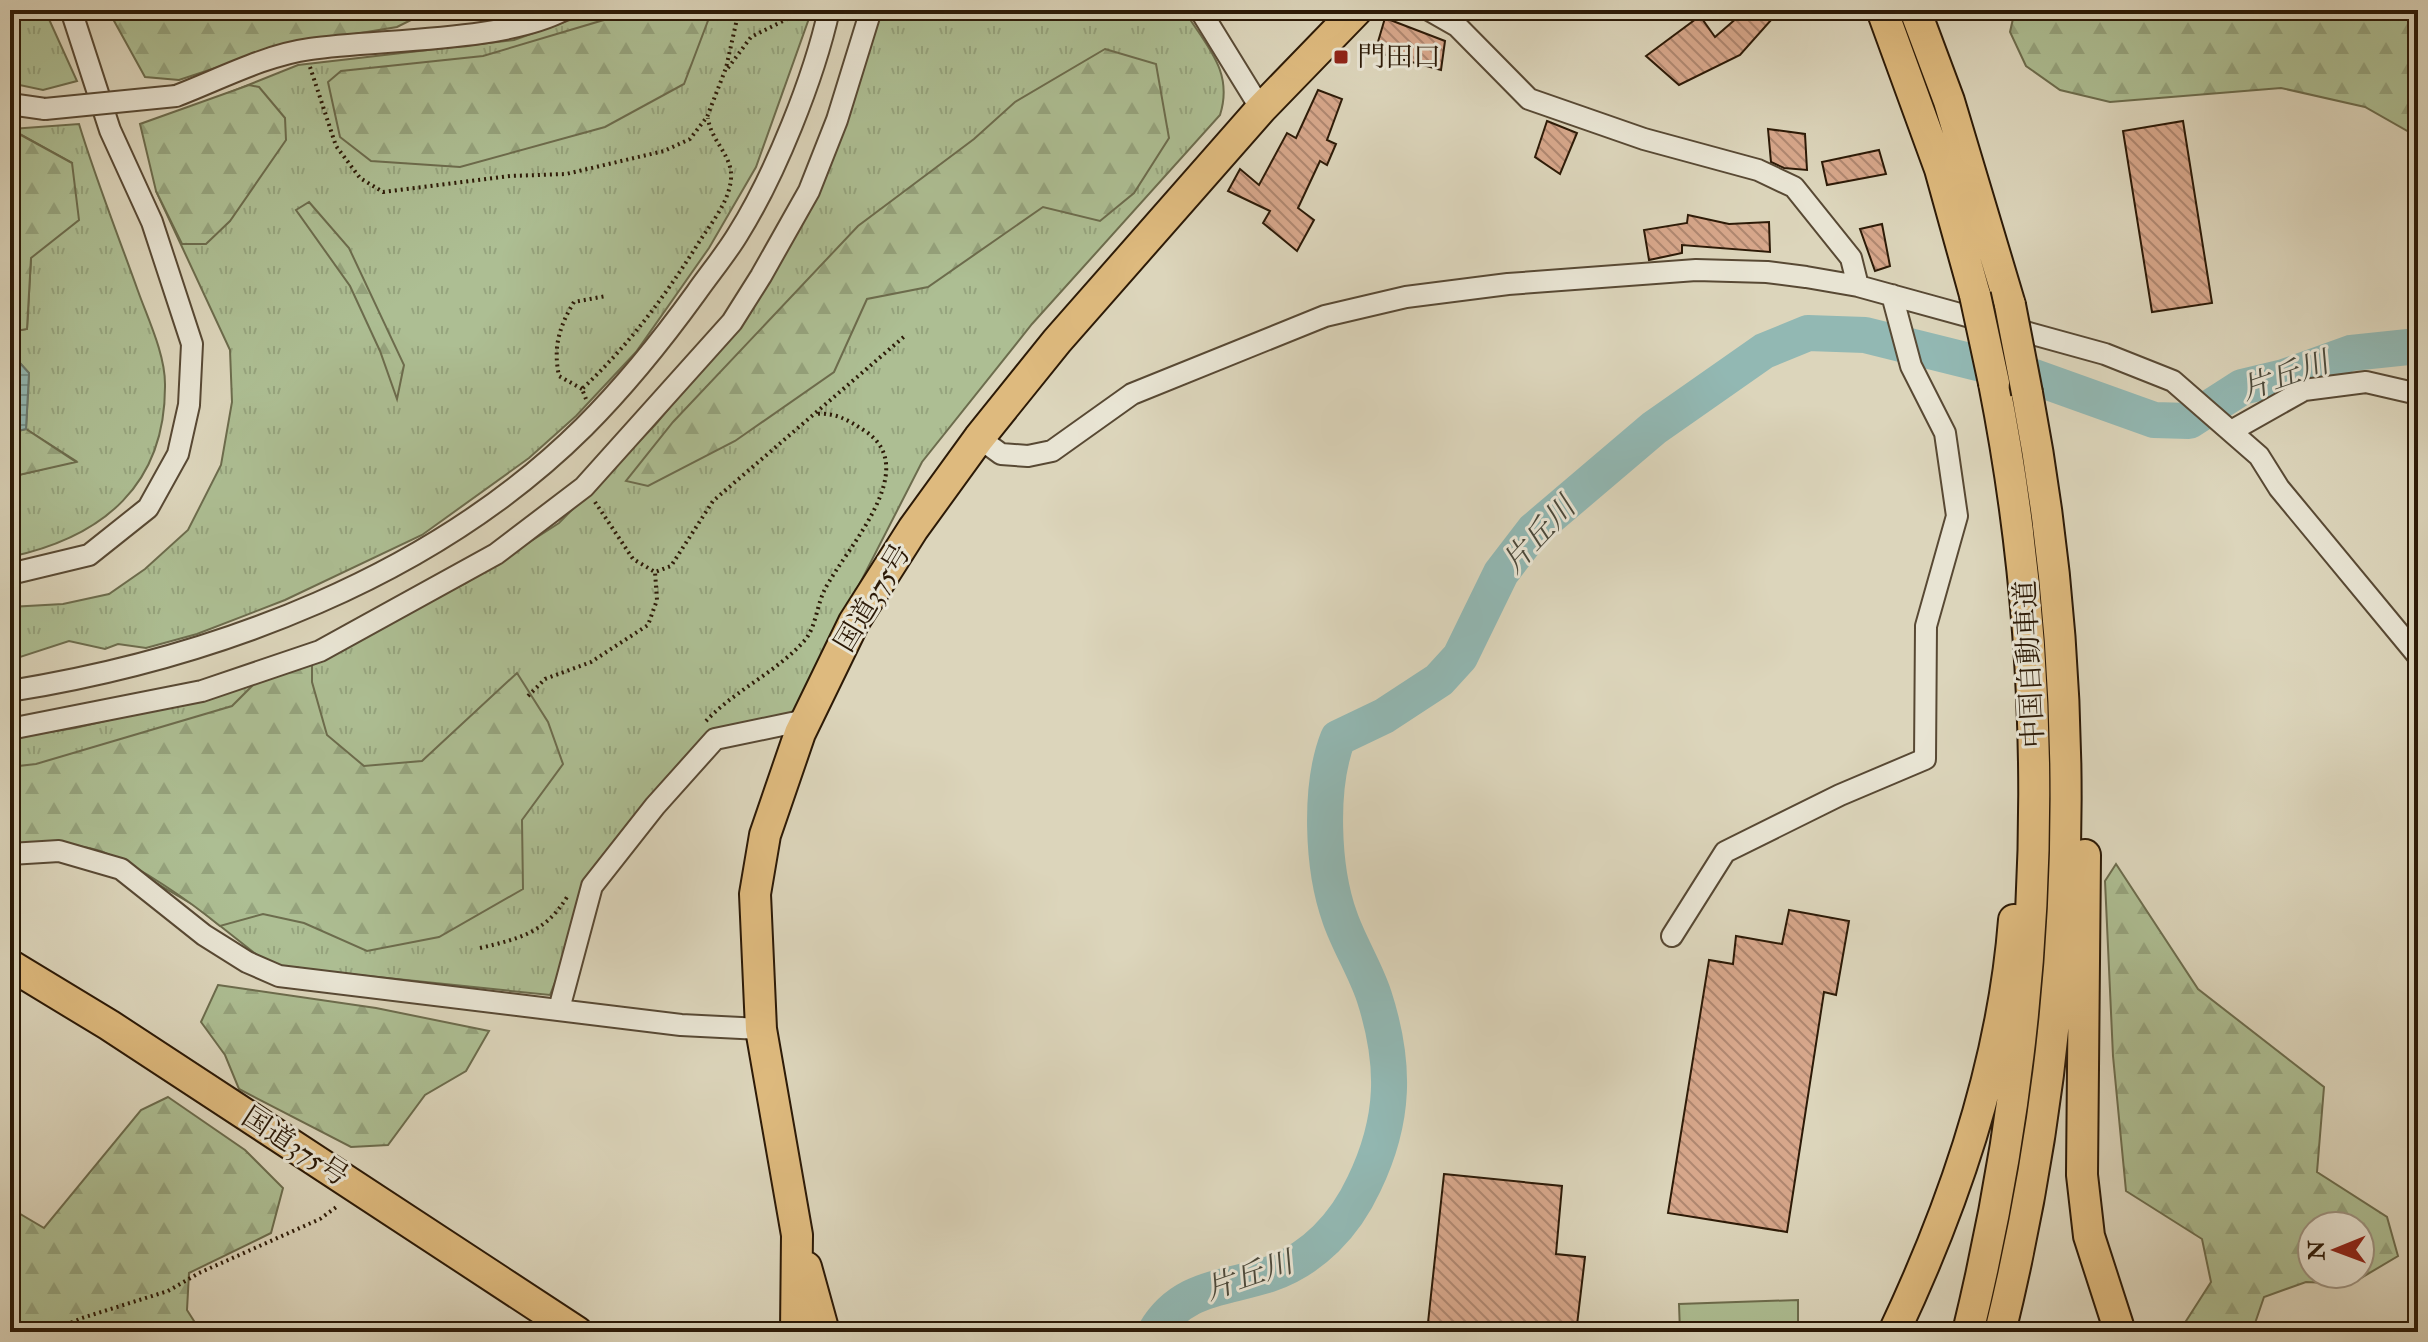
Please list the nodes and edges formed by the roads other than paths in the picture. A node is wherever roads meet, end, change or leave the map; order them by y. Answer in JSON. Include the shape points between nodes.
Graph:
{"nodes":[{"id":1,"x":71,"y":10,"type":"edge"},
{"id":2,"x":564,"y":10,"type":"edge"},
{"id":3,"x":829,"y":10,"type":"edge"},
{"id":4,"x":871,"y":10,"type":"edge"},
{"id":5,"x":1200,"y":10,"type":"edge"},
{"id":6,"x":1357,"y":10,"type":"edge"},
{"id":7,"x":1429,"y":10,"type":"edge"},
{"id":8,"x":1882,"y":10,"type":"edge"},
{"id":9,"x":1915,"y":10,"type":"edge"},
{"id":10,"x":10,"y":104,"type":"edge"},
{"id":11,"x":1261,"y":109,"type":"junction"},
{"id":12,"x":1858,"y":286,"type":"junction"},
{"id":13,"x":1892,"y":295,"type":"junction"},
{"id":14,"x":2418,"y":394,"type":"edge"},
{"id":15,"x":2233,"y":430,"type":"junction"},
{"id":16,"x":979,"y":438,"type":"junction"},
{"id":17,"x":2013,"y":478,"type":"junction"},
{"id":18,"x":2048,"y":499,"type":"junction"},
{"id":19,"x":10,"y":574,"type":"edge"},
{"id":20,"x":2418,"y":656,"type":"edge"},
{"id":21,"x":10,"y":691,"type":"edge"},
{"id":22,"x":806,"y":720,"type":"junction"},
{"id":23,"x":10,"y":729,"type":"edge"},
{"id":24,"x":10,"y":854,"type":"edge"},
{"id":25,"x":1672,"y":936,"type":"dead end"},
{"id":26,"x":10,"y":965,"type":"edge"},
{"id":27,"x":559,"y":1009,"type":"junction"},
{"id":28,"x":761,"y":1029,"type":"junction"},
{"id":29,"x":797,"y":1235,"type":"junction"},
{"id":30,"x":577,"y":1332,"type":"edge"},
{"id":31,"x":796,"y":1332,"type":"edge"},
{"id":32,"x":824,"y":1332,"type":"edge"},
{"id":33,"x":1894,"y":1332,"type":"edge"},
{"id":34,"x":1968,"y":1332,"type":"edge"},
{"id":35,"x":2000,"y":1332,"type":"edge"},
{"id":36,"x":2120,"y":1332,"type":"edge"}],
"edges":[{"from":1,"to":19,"type":"street","via":[[110,130],[152,222],[192,344],[189,405],[178,454],[148,508],[89,555]]},
{"from":2,"to":10,"type":"street","bridge":true,"via":[[488,32],[305,50],[176,96],[45,109]]},
{"from":3,"to":21,"type":"street","via":[[788,133],[739,233],[659,344],[593,417],[501,497],[400,563],[268,624],[92,678]]},
{"from":4,"to":23,"type":"street","via":[[809,191],[761,276],[732,322],[592,480],[496,554],[320,651],[202,691]]},
{"from":5,"to":11,"type":"street"},
{"from":6,"to":11,"type":"highway","name":"国道375号"},
{"from":7,"to":12,"type":"street","via":[[1457,26],[1529,99],[1644,139],[1758,170],[1794,187],[1851,258]]},
{"from":8,"to":17,"type":"highway","name":"中国自動車道","bridge":true,"via":[[1940,169],[1975,295]]},
{"from":9,"to":18,"type":"highway","name":"中国自動車道","bridge":true,"via":[[1967,155],[2010,305]]},
{"from":11,"to":16,"type":"highway","name":"国道375号"},
{"from":12,"to":13,"type":"street"},
{"from":12,"to":16,"type":"street","via":[[1767,272],[1696,270],[1406,297],[1325,316],[1132,394],[1052,451],[1001,454]]},
{"from":13,"to":15,"type":"street","via":[[2105,354],[2173,381]]},
{"from":13,"to":25,"type":"street","via":[[1911,366],[1945,433],[1957,516],[1926,626],[1925,759],[1725,852]]},
{"from":14,"to":15,"type":"street","via":[[2366,382],[2304,390]]},
{"from":15,"to":20,"type":"street"},
{"from":16,"to":22,"type":"highway","name":"国道375号","via":[[854,622]]},
{"from":17,"to":33,"type":"highway","via":[[2024,746],[2013,930],[1978,1111],[1950,1199]]},
{"from":17,"to":34,"type":"highway","name":"中国自動車道","via":[[2036,741],[2031,953],[2008,1148]]},
{"from":18,"to":35,"type":"highway","name":"中国自動車道","via":[[2067,732],[2062,944],[2053,1056],[2037,1157]]},
{"from":18,"to":36,"type":"highway","via":[[2064,598],[2085,853],[2082,1175],[2089,1236]]},
{"from":22,"to":27,"type":"street","via":[[715,739],[655,806],[592,886]]},
{"from":22,"to":28,"type":"highway","name":"国道375号","via":[[765,835],[755,894]]},
{"from":24,"to":27,"type":"street","via":[[59,851],[121,869],[204,935],[279,976]]},
{"from":26,"to":30,"type":"highway","name":"国道375号"},
{"from":27,"to":28,"type":"street"},
{"from":28,"to":29,"type":"highway","name":"国道375号"},
{"from":29,"to":31,"type":"highway","name":"国道375号"},
{"from":29,"to":32,"type":"highway"}]}
